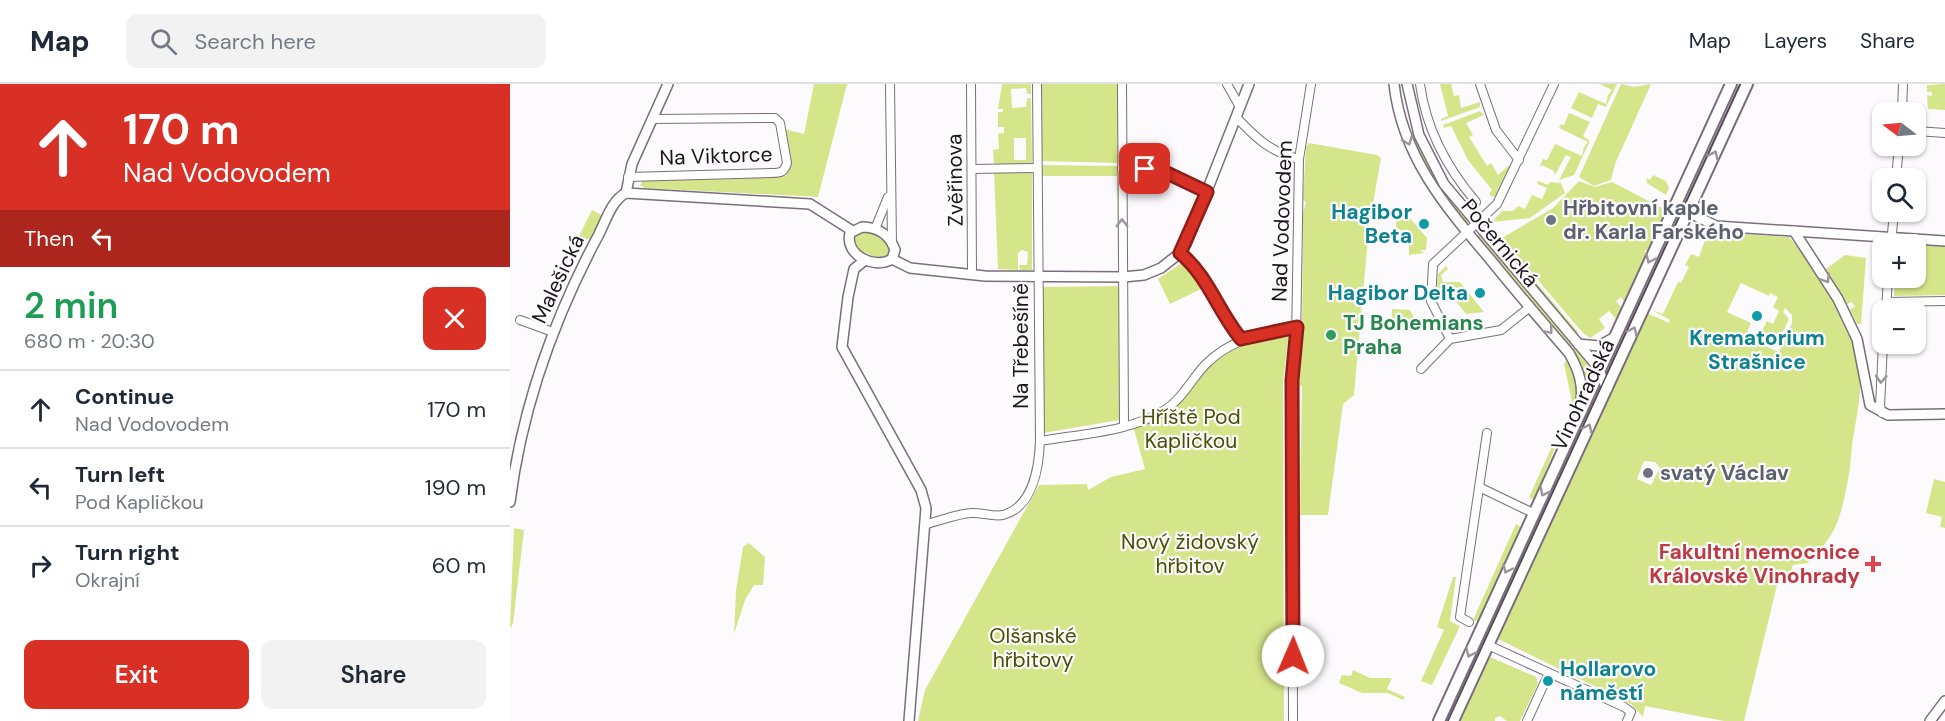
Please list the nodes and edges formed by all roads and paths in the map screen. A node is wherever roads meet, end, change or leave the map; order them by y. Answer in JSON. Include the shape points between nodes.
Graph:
{"nodes":[{"id":1,"x":668,"y":84,"type":"edge"},
{"id":2,"x":890,"y":84,"type":"edge"},
{"id":3,"x":971,"y":84,"type":"edge"},
{"id":4,"x":1036,"y":84,"type":"edge"},
{"id":5,"x":1122,"y":84,"type":"edge"},
{"id":6,"x":1227,"y":84,"type":"edge"},
{"id":7,"x":1249,"y":84,"type":"edge"},
{"id":8,"x":1311,"y":84,"type":"edge"},
{"id":9,"x":1394,"y":84,"type":"edge"},
{"id":10,"x":1407,"y":84,"type":"edge"},
{"id":11,"x":1420,"y":84,"type":"edge"},
{"id":12,"x":1480,"y":84,"type":"edge"},
{"id":13,"x":1554,"y":84,"type":"edge"},
{"id":14,"x":1731,"y":84,"type":"edge"},
{"id":15,"x":1747,"y":84,"type":"edge"},
{"id":16,"x":1903,"y":84,"type":"edge"},
{"id":17,"x":1902,"y":102,"type":"edge"},
{"id":18,"x":1240,"y":106,"type":"junction"},
{"id":19,"x":1236,"y":117,"type":"junction"},
{"id":20,"x":652,"y":119,"type":"junction"},
{"id":21,"x":1926,"y":132,"type":"edge"},
{"id":22,"x":1945,"y":133,"type":"edge"},
{"id":23,"x":1299,"y":159,"type":"junction"},
{"id":24,"x":1519,"y":160,"type":"junction"},
{"id":25,"x":1036,"y":168,"type":"junction"},
{"id":26,"x":1122,"y":168,"type":"junction"},
{"id":27,"x":972,"y":169,"type":"junction"},
{"id":28,"x":628,"y":177,"type":"junction"},
{"id":29,"x":1207,"y":192,"type":"junction"},
{"id":30,"x":626,"y":193,"type":"junction"},
{"id":31,"x":890,"y":193,"type":"junction"},
{"id":32,"x":1476,"y":202,"type":"dead end"},
{"id":33,"x":1674,"y":205,"type":"junction"},
{"id":34,"x":1688,"y":213,"type":"junction"},
{"id":35,"x":1477,"y":225,"type":"junction"},
{"id":36,"x":875,"y":229,"type":"junction"},
{"id":37,"x":851,"y":230,"type":"junction"},
{"id":38,"x":1794,"y":231,"type":"junction"},
{"id":39,"x":1468,"y":233,"type":"junction"},
{"id":40,"x":1872,"y":239,"type":"edge"},
{"id":41,"x":1926,"y":241,"type":"edge"},
{"id":42,"x":1945,"y":241,"type":"edge"},
{"id":43,"x":892,"y":243,"type":"junction"},
{"id":44,"x":852,"y":250,"type":"junction"},
{"id":45,"x":1180,"y":253,"type":"junction"},
{"id":46,"x":892,"y":259,"type":"junction"},
{"id":47,"x":865,"y":260,"type":"junction"},
{"id":48,"x":972,"y":275,"type":"junction"},
{"id":49,"x":1123,"y":277,"type":"junction"},
{"id":50,"x":1038,"y":278,"type":"junction"},
{"id":51,"x":848,"y":297,"type":"junction"},
{"id":52,"x":1945,"y":301,"type":"edge"},
{"id":53,"x":1926,"y":303,"type":"edge"},
{"id":54,"x":1530,"y":307,"type":"junction"},
{"id":55,"x":520,"y":320,"type":"dead end"},
{"id":56,"x":1297,"y":327,"type":"junction"},
{"id":57,"x":553,"y":332,"type":"junction"},
{"id":58,"x":1617,"y":335,"type":"junction"},
{"id":59,"x":1241,"y":339,"type":"junction"},
{"id":60,"x":1450,"y":339,"type":"junction"},
{"id":61,"x":1578,"y":344,"type":"junction"},
{"id":62,"x":1883,"y":354,"type":"edge"},
{"id":63,"x":1421,"y":369,"type":"dead end"},
{"id":64,"x":1600,"y":371,"type":"junction"},
{"id":65,"x":1607,"y":389,"type":"junction"},
{"id":66,"x":1883,"y":414,"type":"junction"},
{"id":67,"x":1945,"y":414,"type":"edge"},
{"id":68,"x":1578,"y":420,"type":"junction"},
{"id":69,"x":1125,"y":425,"type":"junction"},
{"id":70,"x":1487,"y":433,"type":"dead end"},
{"id":71,"x":1040,"y":441,"type":"junction"},
{"id":72,"x":1479,"y":487,"type":"junction"},
{"id":73,"x":510,"y":502,"type":"edge"},
{"id":74,"x":1533,"y":513,"type":"junction"},
{"id":75,"x":926,"y":524,"type":"junction"},
{"id":76,"x":1469,"y":622,"type":"dead end"},
{"id":77,"x":1488,"y":645,"type":"junction"},
{"id":78,"x":1549,"y":673,"type":"junction"},
{"id":79,"x":1945,"y":701,"type":"edge"},
{"id":80,"x":909,"y":721,"type":"edge"},
{"id":81,"x":1293,"y":721,"type":"edge"},
{"id":82,"x":1439,"y":721,"type":"edge"},
{"id":83,"x":1453,"y":721,"type":"edge"},
{"id":84,"x":1527,"y":721,"type":"edge"},
{"id":85,"x":1627,"y":721,"type":"edge"},
{"id":86,"x":1930,"y":721,"type":"edge"}],
"edges":[{"from":1,"to":20,"type":"street"},
{"from":2,"to":31,"type":"street"},
{"from":3,"to":27,"type":"street","name":"Zvěřinova"},
{"from":4,"to":25,"type":"street","name":"Na Třebešíně"},
{"from":5,"to":26,"type":"street"},
{"from":6,"to":18,"type":"street"},
{"from":7,"to":18,"type":"street"},
{"from":8,"to":23,"type":"street","name":"Nad Vodovodem"},
{"from":9,"to":39,"type":"street","name":"Počernická","one_way":true,"via":[[1402,126],[1414,157],[1433,189]]},
{"from":10,"to":35,"type":"street","name":"Počernická","via":[[1414,121],[1429,158]]},
{"from":11,"to":32,"type":"street","via":[[1441,151]]},
{"from":12,"to":24,"type":"street","via":[[1496,130]]},
{"from":13,"to":24,"type":"street"},
{"from":14,"to":33,"type":"main road","name":"Vinohradská"},
{"from":34,"to":15,"type":"main road","name":"Vinohradská","one_way":true},
{"from":16,"to":17,"type":"street"},
{"from":18,"to":19,"type":"street"},
{"from":19,"to":23,"type":"street","via":[[1264,146]]},
{"from":19,"to":29,"type":"street"},
{"from":20,"to":28,"type":"street"},
{"from":20,"to":28,"type":"street","name":"Na Viktorce","via":[[775,118],[780,123],[787,163],[781,173]]},
{"from":21,"to":22,"type":"street"},
{"from":23,"to":56,"type":"street","name":"Nad Vodovodem"},
{"from":24,"to":35,"type":"street","via":[[1497,204]]},
{"from":25,"to":27,"type":"street"},
{"from":25,"to":50,"type":"street","name":"Na Třebešíně"},
{"from":26,"to":29,"type":"street","via":[[1167,173]]},
{"from":49,"to":26,"type":"street","one_way":true},
{"from":27,"to":48,"type":"street","name":"Zvěřinova"},
{"from":28,"to":30,"type":"street"},
{"from":29,"to":45,"type":"street"},
{"from":30,"to":37,"type":"street","via":[[810,204]]},
{"from":30,"to":57,"type":"street","name":"Malešická","via":[[616,201]]},
{"from":31,"to":36,"type":"street"},
{"from":31,"to":43,"type":"street"},
{"from":33,"to":34,"type":"street"},
{"from":33,"to":58,"type":"main road","name":"Vinohradská","one_way":true},
{"from":34,"to":38,"type":"street","via":[[1716,226]]},
{"from":65,"to":34,"type":"main road","name":"Vinohradská","one_way":true},
{"from":35,"to":39,"type":"street"},
{"from":35,"to":61,"type":"street","name":"Počernická"},
{"from":36,"to":37,"type":"street"},
{"from":36,"to":43,"type":"street"},
{"from":37,"to":44,"type":"street","via":[[848,239]]},
{"from":38,"to":40,"type":"street"},
{"from":38,"to":66,"type":"street","one_way":true,"via":[[1849,321],[1864,366],[1868,401]]},
{"from":39,"to":54,"type":"street","name":"Počernická"},
{"from":39,"to":60,"type":"street","via":[[1433,264],[1431,301]]},
{"from":41,"to":42,"type":"street"},
{"from":43,"to":46,"type":"street"},
{"from":44,"to":47,"type":"street"},
{"from":44,"to":51,"type":"street"},
{"from":45,"to":49,"type":"street","via":[[1153,272]]},
{"from":45,"to":59,"type":"street","via":[[1208,284]]},
{"from":46,"to":47,"type":"street","via":[[882,263]]},
{"from":46,"to":48,"type":"street","via":[[904,267]]},
{"from":47,"to":51,"type":"street","via":[[854,269]]},
{"from":48,"to":50,"type":"street"},
{"from":49,"to":50,"type":"street"},
{"from":49,"to":69,"type":"street"},
{"from":50,"to":71,"type":"street","name":"Na Třebešíně"},
{"from":51,"to":75,"type":"street","via":[[843,350],[921,490]]},
{"from":52,"to":53,"type":"street"},
{"from":54,"to":60,"type":"street","via":[[1501,330]]},
{"from":54,"to":68,"type":"street","name":"Počernická","one_way":true,"via":[[1577,366],[1582,394]]},
{"from":55,"to":57,"type":"street"},
{"from":56,"to":59,"type":"street"},
{"from":56,"to":81,"type":"street","name":"Nad Vodovodem","via":[[1292,380]]},
{"from":57,"to":73,"type":"street","name":"Malešická","via":[[519,443]]},
{"from":58,"to":61,"type":"street","via":[[1599,346]]},
{"from":58,"to":64,"type":"main road","name":"Vinohradská"},
{"from":59,"to":69,"type":"street","via":[[1204,366],[1167,408]]},
{"from":60,"to":63,"type":"street"},
{"from":61,"to":64,"type":"street","name":"Počernická"},
{"from":62,"to":66,"type":"street","one_way":true},
{"from":64,"to":65,"type":"street","name":"Počernická"},
{"from":64,"to":68,"type":"main road","name":"Vinohradská"},
{"from":77,"to":65,"type":"main road","name":"Vinohradská","one_way":true},
{"from":66,"to":67,"type":"street"},
{"from":68,"to":74,"type":"main road","name":"Vinohradská","one_way":true},
{"from":69,"to":71,"type":"street"},
{"from":70,"to":72,"type":"street"},
{"from":71,"to":75,"type":"street","name":"Na Třebešíně","via":[[1037,473],[1017,508],[1003,515],[971,513]]},
{"from":72,"to":74,"type":"street"},
{"from":72,"to":76,"type":"street","via":[[1460,617]]},
{"from":74,"to":82,"type":"main road","name":"Vinohradská","one_way":true},
{"from":75,"to":80,"type":"street"},
{"from":77,"to":78,"type":"street"},
{"from":77,"to":83,"type":"main road","name":"Vinohradská"},
{"from":78,"to":84,"type":"street"},
{"from":78,"to":85,"type":"street","via":[[1631,712]]},
{"from":79,"to":86,"type":"street"}]}
